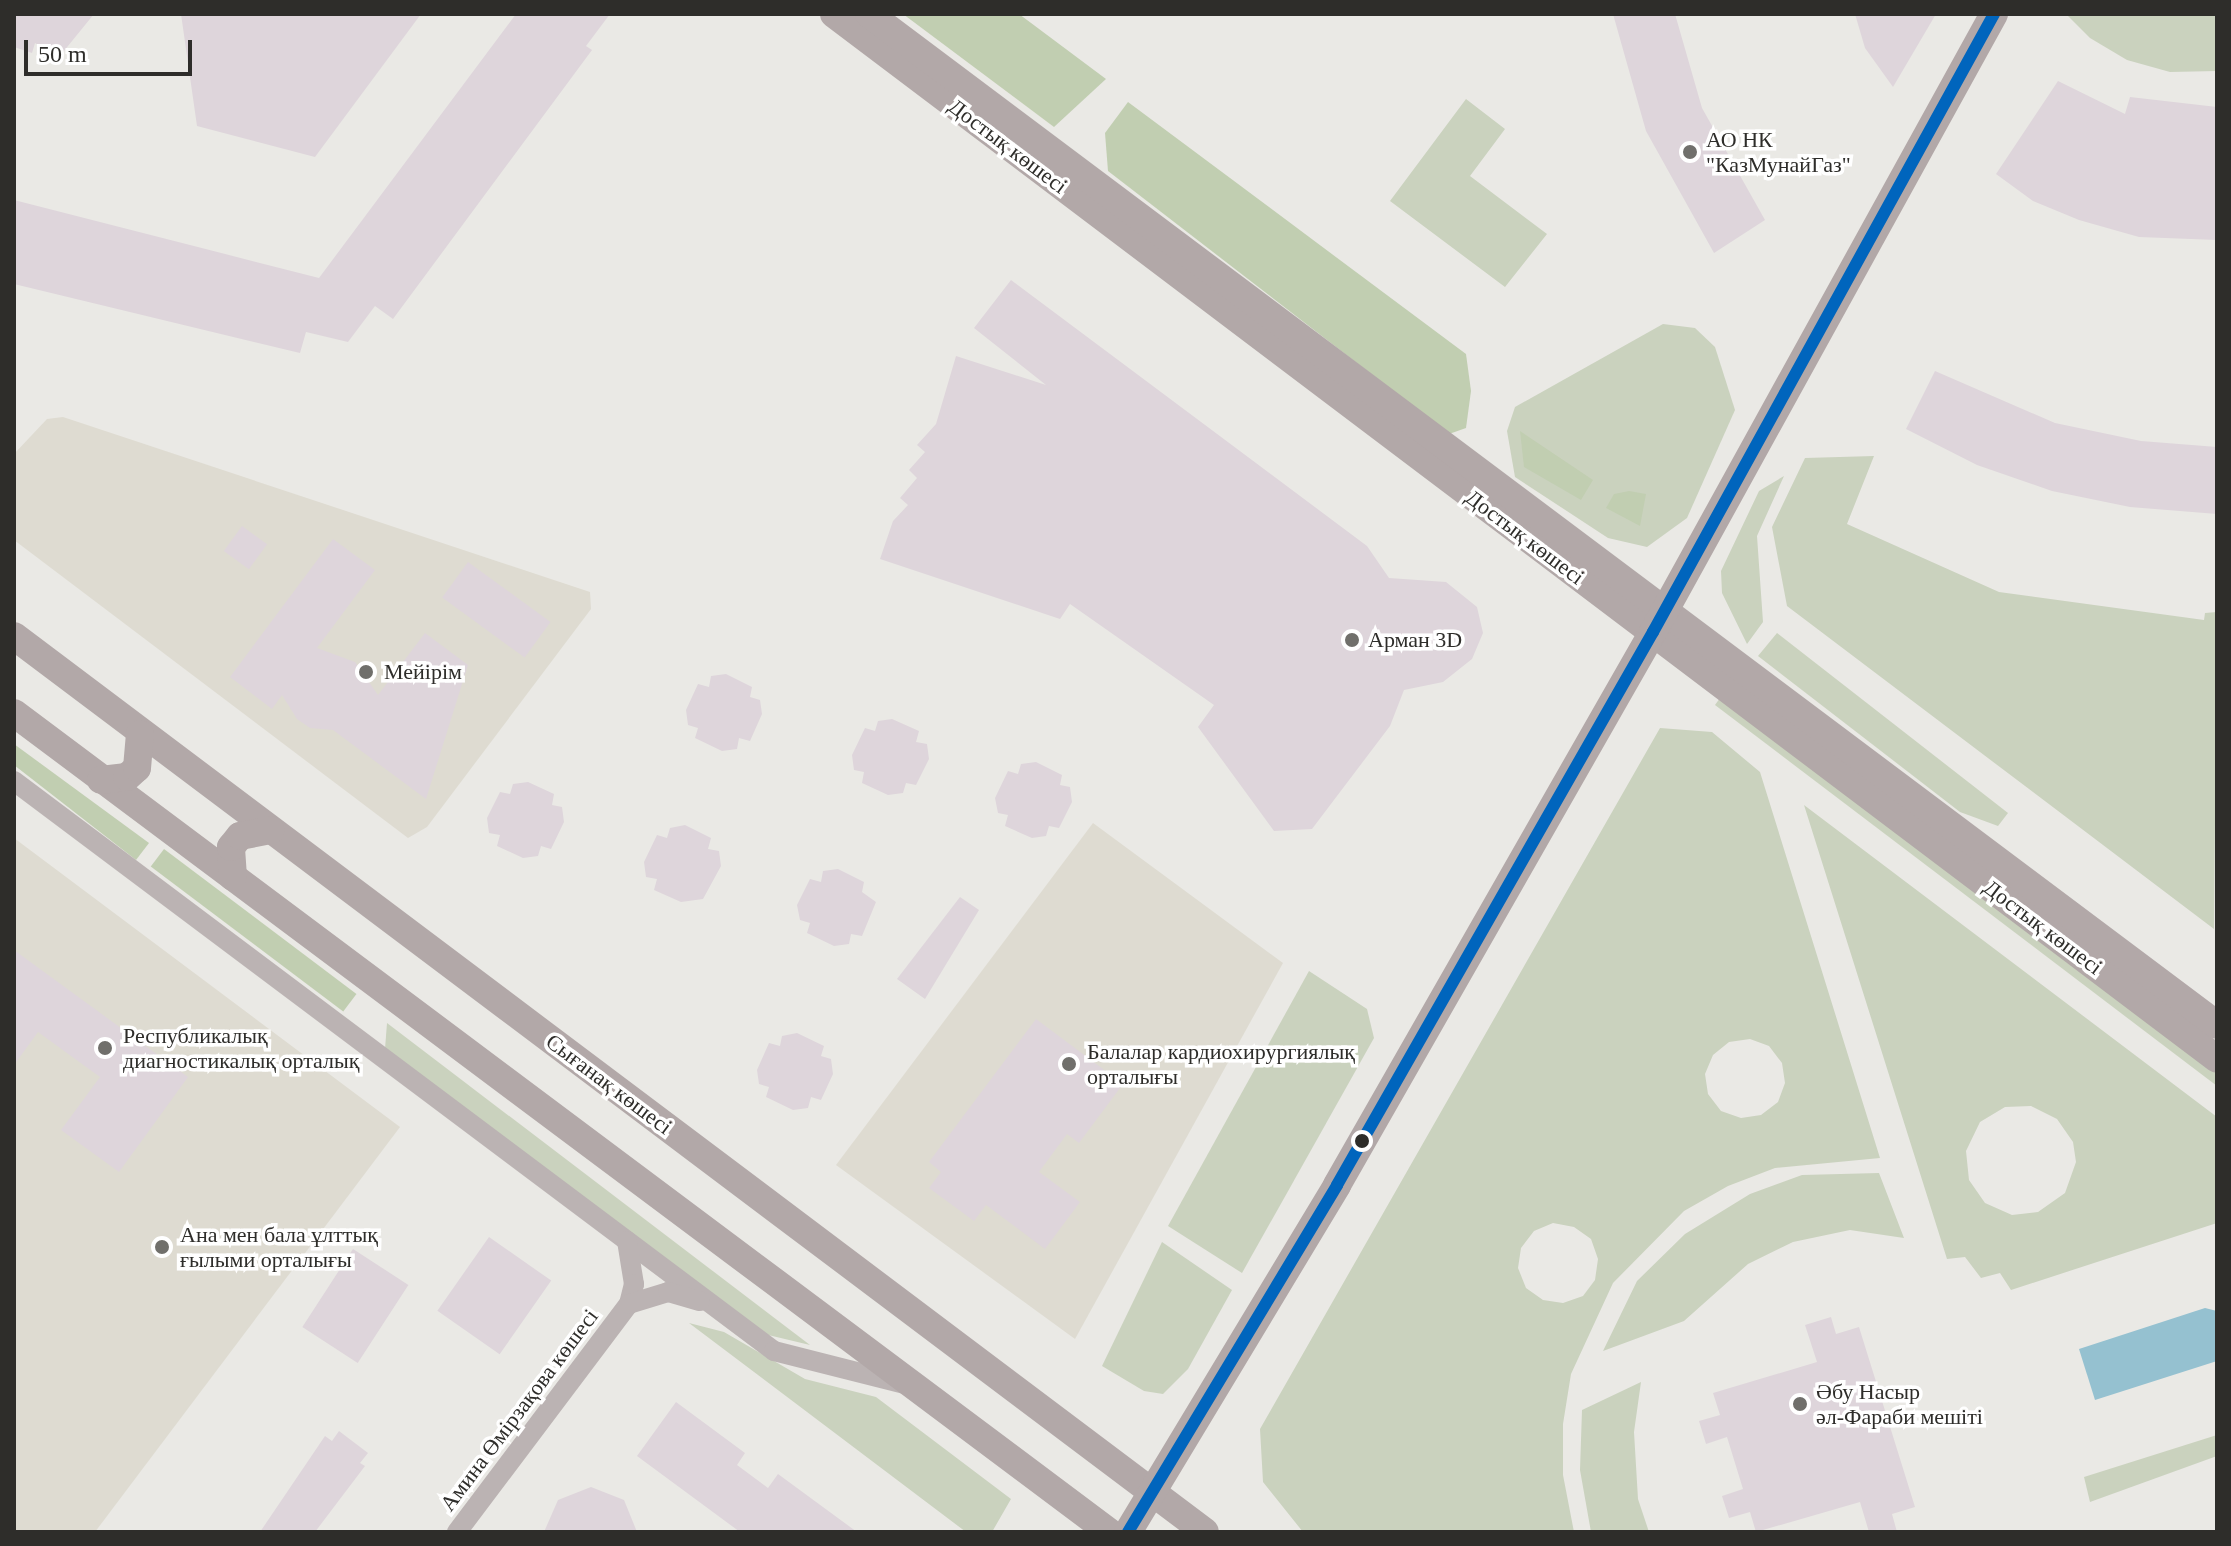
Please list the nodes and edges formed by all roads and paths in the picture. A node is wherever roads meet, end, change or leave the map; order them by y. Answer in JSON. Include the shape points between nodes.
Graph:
{"nodes":[{"id":1,"x":834,"y":14,"type":"edge"},
{"id":2,"x":869,"y":14,"type":"edge"},
{"id":3,"x":1994,"y":14,"type":"edge"},
{"id":4,"x":1660,"y":620,"type":"junction"},
{"id":5,"x":14,"y":636,"type":"edge"},
{"id":6,"x":14,"y":713,"type":"edge"},
{"id":7,"x":140,"y":734,"type":"junction"},
{"id":8,"x":101,"y":780,"type":"junction"},
{"id":9,"x":14,"y":781,"type":"edge"},
{"id":10,"x":270,"y":830,"type":"junction"},
{"id":11,"x":233,"y":877,"type":"junction"},
{"id":12,"x":2217,"y":1025,"type":"edge"},
{"id":13,"x":2215,"y":1053,"type":"edge"},
{"id":14,"x":627,"y":1241,"type":"junction"},
{"id":15,"x":712,"y":1305,"type":"junction"},
{"id":16,"x":624,"y":1311,"type":"junction"},
{"id":17,"x":914,"y":1386,"type":"junction"},
{"id":18,"x":1152,"y":1492,"type":"junction"},
{"id":19,"x":457,"y":1532,"type":"edge"},
{"id":20,"x":1109,"y":1532,"type":"edge"},
{"id":21,"x":1128,"y":1532,"type":"edge"},
{"id":22,"x":1205,"y":1532,"type":"edge"}],
"edges":[{"from":1,"to":4,"type":"main road","name":"Достық көшесі"},
{"from":2,"to":4,"type":"main road","name":"Достық көшесі"},
{"from":3,"to":4,"type":"main road"},
{"from":4,"to":12,"type":"main road","name":"Достық көшесі"},
{"from":4,"to":13,"type":"main road","name":"Достық көшесі"},
{"from":4,"to":18,"type":"main road","via":[[1337,1185]]},
{"from":5,"to":7,"type":"main road","name":"Сығанақ көшесі"},
{"from":6,"to":8,"type":"main road"},
{"from":7,"to":8,"type":"main road","via":[[137,768],[127,777]]},
{"from":7,"to":10,"type":"main road","name":"Сығанақ көшесі"},
{"from":8,"to":11,"type":"main road"},
{"from":9,"to":14,"type":"street"},
{"from":10,"to":11,"type":"main road","via":[[240,836],[231,847]]},
{"from":10,"to":18,"type":"main road","name":"Сығанақ көшесі"},
{"from":11,"to":17,"type":"main road"},
{"from":14,"to":15,"type":"street"},
{"from":14,"to":16,"type":"street","name":"Амина Өмірзақова көшесі","via":[[634,1284]]},
{"from":15,"to":16,"type":"street","name":"Амина Өмірзақова көшесі","via":[[668,1292]]},
{"from":15,"to":17,"type":"street","via":[[774,1351]]},
{"from":16,"to":19,"type":"street","name":"Амина Өмірзақова көшесі"},
{"from":17,"to":20,"type":"main road"},
{"from":18,"to":21,"type":"main road"},
{"from":18,"to":22,"type":"main road","name":"Сығанақ көшесі"}]}
